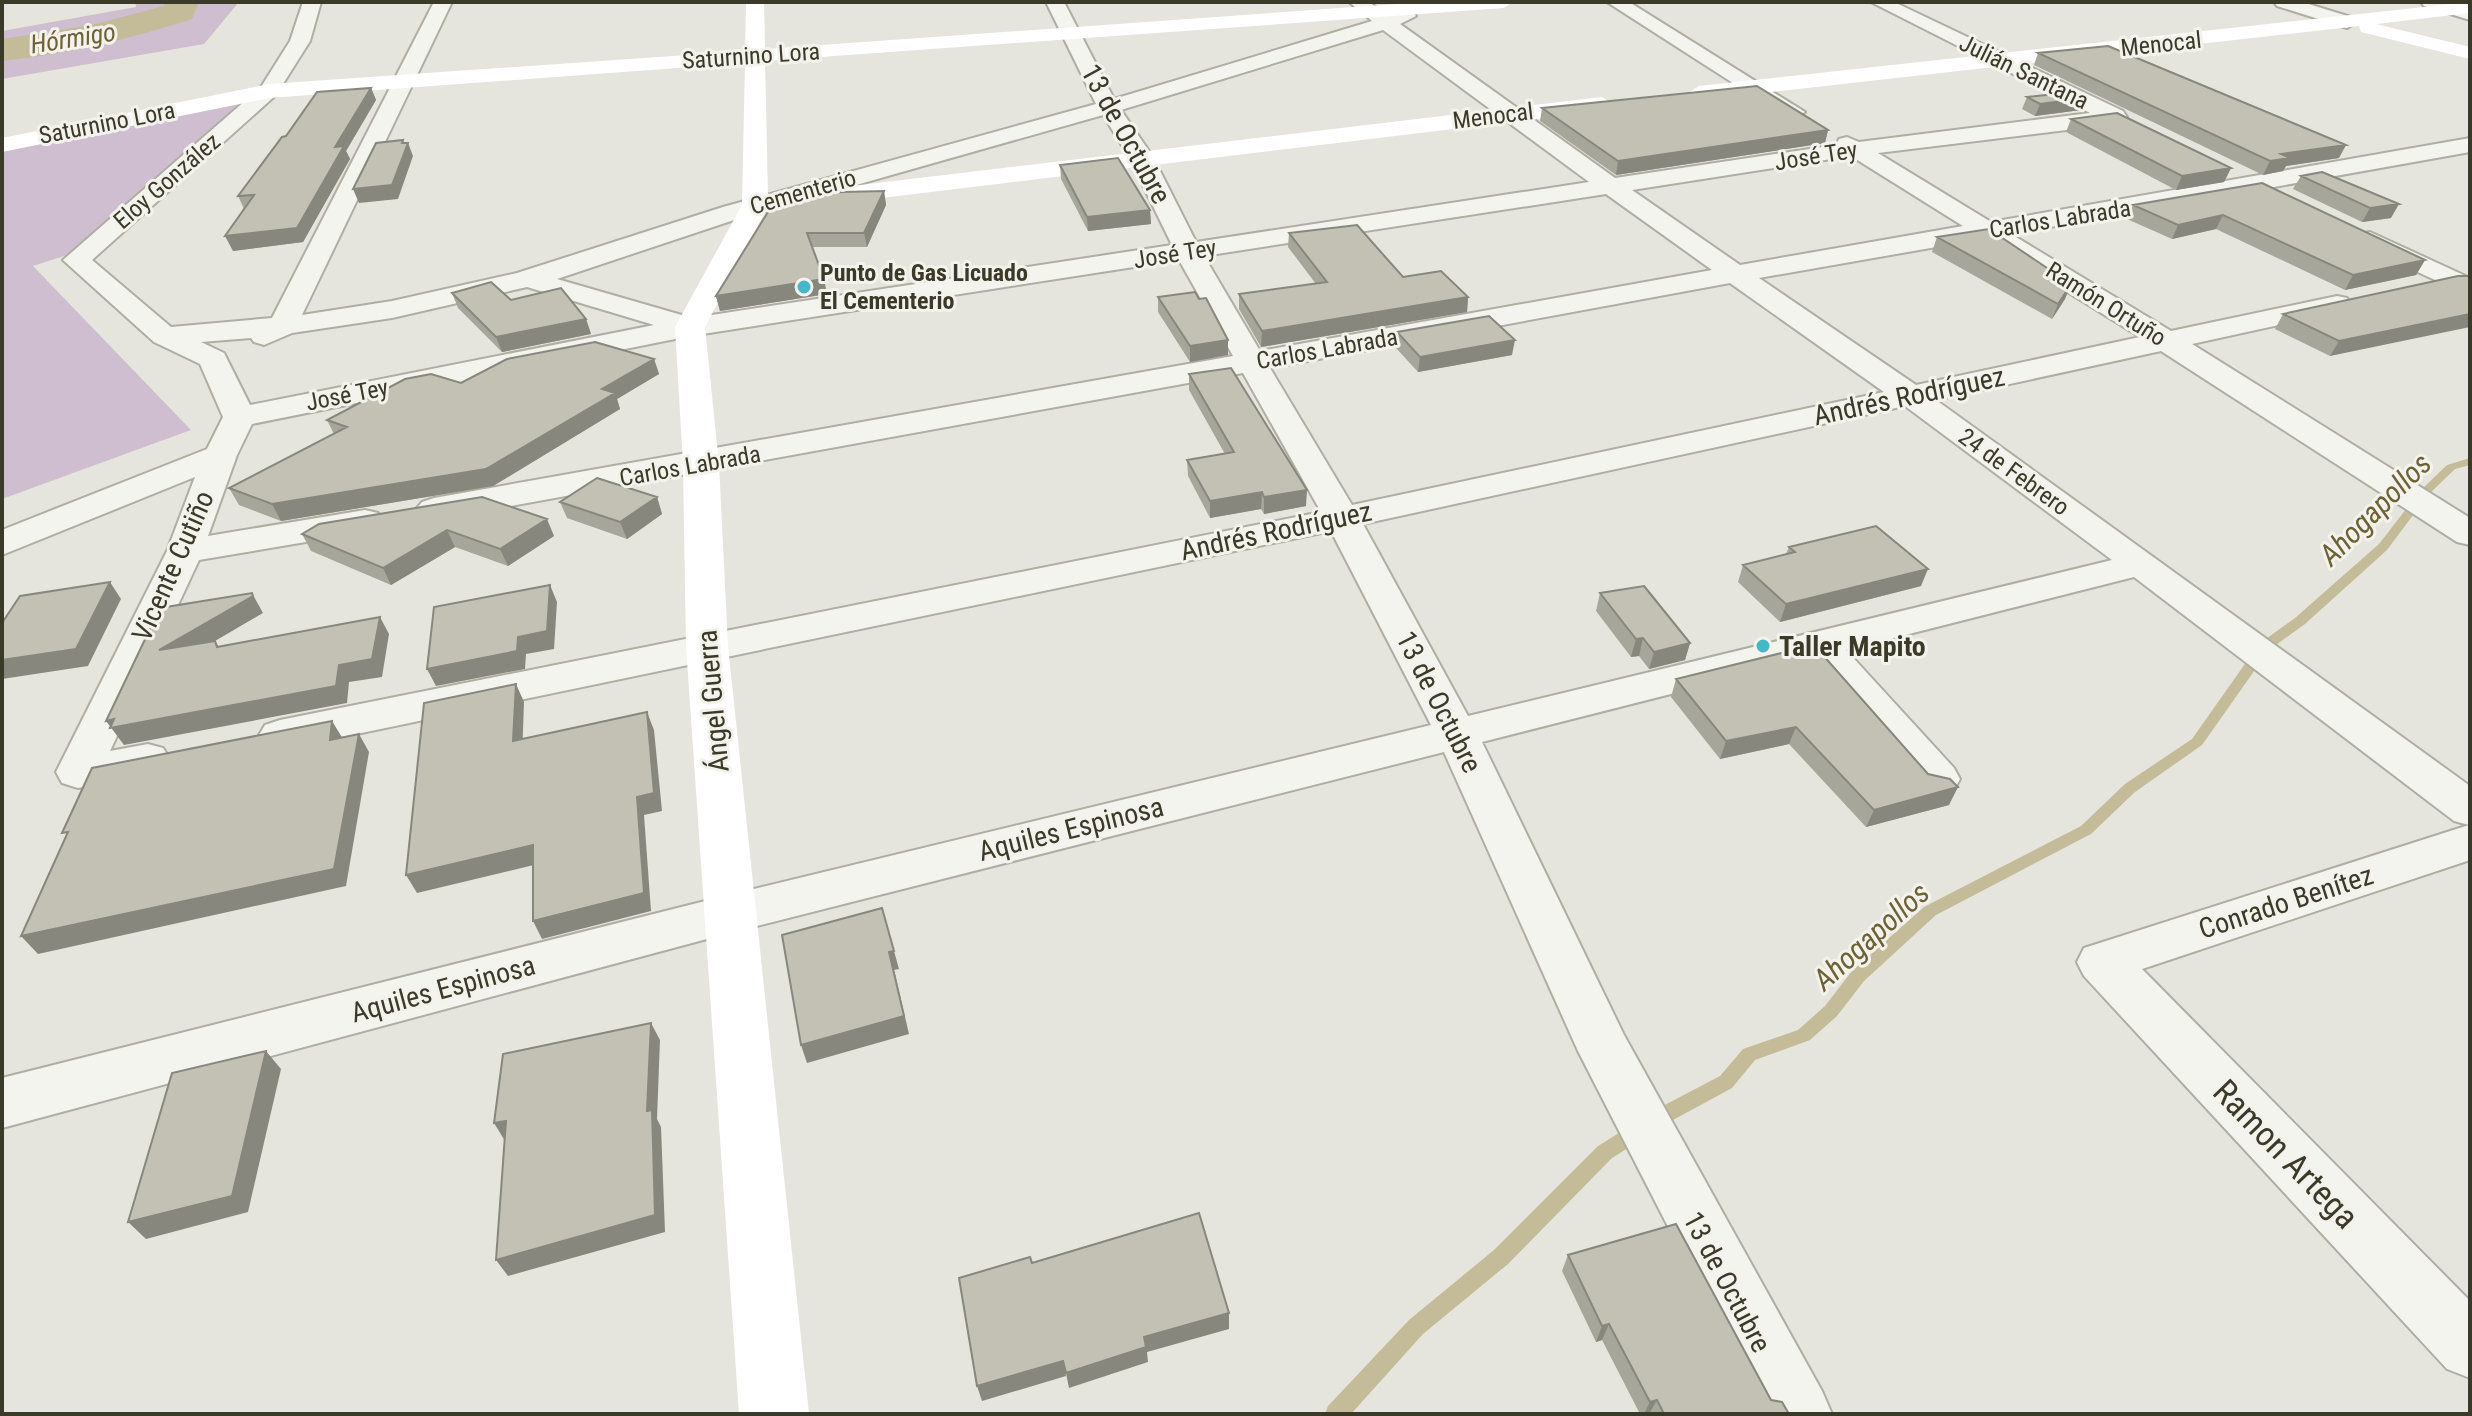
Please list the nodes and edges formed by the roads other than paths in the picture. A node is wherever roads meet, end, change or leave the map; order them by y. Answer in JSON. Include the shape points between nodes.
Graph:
{"nodes":[{"id":1,"x":312,"y":2,"type":"edge"},
{"id":2,"x":443,"y":2,"type":"edge"},
{"id":3,"x":755,"y":2,"type":"edge"},
{"id":4,"x":1055,"y":2,"type":"edge"},
{"id":5,"x":1504,"y":2,"type":"edge"},
{"id":6,"x":1616,"y":2,"type":"edge"},
{"id":7,"x":1880,"y":2,"type":"edge"},
{"id":8,"x":2283,"y":2,"type":"edge"},
{"id":9,"x":2430,"y":2,"type":"edge"},
{"id":10,"x":1435,"y":7,"type":"joint"},
{"id":11,"x":2464,"y":10,"type":"edge"},
{"id":12,"x":1372,"y":12,"type":"edge"},
{"id":13,"x":2347,"y":22,"type":"junction"},
{"id":14,"x":1073,"y":34,"type":"junction"},
{"id":15,"x":2470,"y":53,"type":"edge"},
{"id":16,"x":753,"y":56,"type":"junction"},
{"id":17,"x":2002,"y":61,"type":"junction"},
{"id":18,"x":403,"y":81,"type":"junction"},
{"id":19,"x":1754,"y":87,"type":"junction"},
{"id":20,"x":269,"y":91,"type":"junction"},
{"id":21,"x":1677,"y":95,"type":"edge"},
{"id":22,"x":1631,"y":101,"type":"edge"},
{"id":23,"x":1108,"y":107,"type":"junction"},
{"id":24,"x":1509,"y":114,"type":"junction"},
{"id":25,"x":2115,"y":116,"type":"junction"},
{"id":26,"x":2144,"y":130,"type":"edge"},
{"id":27,"x":2,"y":145,"type":"edge"},
{"id":28,"x":2470,"y":145,"type":"edge"},
{"id":29,"x":1855,"y":149,"type":"junction"},
{"id":30,"x":1141,"y":157,"type":"junction"},
{"id":31,"x":2215,"y":165,"type":"edge"},
{"id":32,"x":2259,"y":186,"type":"junction"},
{"id":33,"x":1611,"y":187,"type":"junction"},
{"id":34,"x":2286,"y":199,"type":"edge"},
{"id":35,"x":755,"y":205,"type":"junction"},
{"id":36,"x":1987,"y":231,"type":"junction"},
{"id":37,"x":2355,"y":232,"type":"edge"},
{"id":38,"x":1188,"y":252,"type":"junction"},
{"id":39,"x":1733,"y":274,"type":"junction"},
{"id":40,"x":528,"y":279,"type":"junction"},
{"id":41,"x":2464,"y":281,"type":"edge"},
{"id":42,"x":690,"y":327,"type":"junction"},
{"id":43,"x":281,"y":328,"type":"junction"},
{"id":44,"x":164,"y":336,"type":"junction"},
{"id":45,"x":2165,"y":340,"type":"junction"},
{"id":46,"x":213,"y":359,"type":"junction"},
{"id":47,"x":1250,"y":363,"type":"junction"},
{"id":48,"x":1909,"y":396,"type":"junction"},
{"id":49,"x":239,"y":417,"type":"junction"},
{"id":50,"x":220,"y":455,"type":"junction"},
{"id":51,"x":701,"y":464,"type":"junction"},
{"id":52,"x":1342,"y":518,"type":"junction"},
{"id":53,"x":2470,"y":534,"type":"edge"},
{"id":54,"x":2,"y":544,"type":"edge"},
{"id":55,"x":185,"y":551,"type":"junction"},
{"id":56,"x":2141,"y":564,"type":"junction"},
{"id":57,"x":1817,"y":643,"type":"junction"},
{"id":58,"x":707,"y":646,"type":"junction"},
{"id":59,"x":1456,"y":732,"type":"junction"},
{"id":60,"x":248,"y":741,"type":"edge"},
{"id":61,"x":186,"y":752,"type":"edge"},
{"id":62,"x":1938,"y":779,"type":"edge"},
{"id":63,"x":2470,"y":809,"type":"edge"},
{"id":64,"x":2470,"y":842,"type":"edge"},
{"id":65,"x":733,"y":913,"type":"junction"},
{"id":66,"x":2102,"y":962,"type":"joint"},
{"id":67,"x":2,"y":1103,"type":"edge"},
{"id":68,"x":2470,"y":1346,"type":"edge"},
{"id":69,"x":774,"y":1414,"type":"edge"},
{"id":70,"x":1799,"y":1414,"type":"edge"}],
"edges":[{"from":1,"to":20,"type":"street","name":"Eloy González","via":[[300,41]]},
{"from":2,"to":18,"type":"street"},
{"from":3,"to":16,"type":"street"},
{"from":4,"to":14,"type":"street","name":"13 de Octubre"},
{"from":5,"to":10,"type":"street"},
{"from":6,"to":19,"type":"street","name":"Ramón Ortuño"},
{"from":7,"to":17,"type":"street","name":"Julián Santana"},
{"from":8,"to":13,"type":"street"},
{"from":9,"to":11,"type":"street"},
{"from":10,"to":12,"type":"street","name":"Cementerio"},
{"from":11,"to":13,"type":"street","name":"Menocal"},
{"from":12,"to":14,"type":"street","name":"Saturnino Lora"},
{"from":12,"to":23,"type":"street","name":"Cementerio"},
{"from":12,"to":24,"type":"street","name":"24 de Febrero"},
{"from":13,"to":15,"type":"street"},
{"from":13,"to":17,"type":"street","name":"Menocal"},
{"from":14,"to":16,"type":"street","name":"Saturnino Lora"},
{"from":14,"to":23,"type":"street","name":"13 de Octubre"},
{"from":16,"to":18,"type":"street","name":"Saturnino Lora"},
{"from":16,"to":35,"type":"street"},
{"from":17,"to":19,"type":"street","name":"Menocal"},
{"from":17,"to":25,"type":"street","name":"Julián Santana"},
{"from":18,"to":20,"type":"street","name":"Saturnino Lora"},
{"from":18,"to":43,"type":"street"},
{"from":19,"to":21,"type":"street","name":"Menocal"},
{"from":19,"to":29,"type":"street","name":"Ramón Ortuño"},
{"from":20,"to":27,"type":"street","name":"Saturnino Lora"},
{"from":20,"to":44,"type":"street","name":"Eloy González","via":[[76,260]]},
{"from":22,"to":24,"type":"street","name":"Menocal"},
{"from":23,"to":30,"type":"street","name":"13 de Octubre"},
{"from":23,"to":35,"type":"street","name":"Cementerio"},
{"from":24,"to":30,"type":"street","name":"Menocal"},
{"from":24,"to":33,"type":"street","name":"24 de Febrero"},
{"from":25,"to":26,"type":"street","name":"Julián Santana"},
{"from":25,"to":29,"type":"street","name":"José Tey"},
{"from":28,"to":32,"type":"street","name":"Carlos Labrada"},
{"from":29,"to":33,"type":"street","name":"José Tey"},
{"from":29,"to":36,"type":"street","name":"Ramón Ortuño"},
{"from":30,"to":35,"type":"street","name":"Menocal"},
{"from":30,"to":38,"type":"street","name":"13 de Octubre"},
{"from":31,"to":32,"type":"street"},
{"from":32,"to":34,"type":"street"},
{"from":32,"to":36,"type":"street","name":"Carlos Labrada"},
{"from":33,"to":38,"type":"street","name":"José Tey"},
{"from":33,"to":39,"type":"street","name":"24 de Febrero"},
{"from":35,"to":40,"type":"street","name":"Cementerio"},
{"from":35,"to":42,"type":"street"},
{"from":36,"to":39,"type":"street","name":"Carlos Labrada"},
{"from":36,"to":45,"type":"street","name":"Ramón Ortuño"},
{"from":37,"to":41,"type":"street"},
{"from":38,"to":42,"type":"street","name":"José Tey"},
{"from":38,"to":47,"type":"street","name":"13 de Octubre"},
{"from":39,"to":47,"type":"street","name":"Carlos Labrada"},
{"from":39,"to":48,"type":"street","name":"24 de Febrero"},
{"from":40,"to":42,"type":"street"},
{"from":40,"to":43,"type":"street","name":"Cementerio"},
{"from":41,"to":45,"type":"street","name":"Andrés Rodríguez"},
{"from":42,"to":49,"type":"street","name":"José Tey"},
{"from":42,"to":51,"type":"street","name":"Ángel Guerra"},
{"from":43,"to":44,"type":"street","name":"Cementerio"},
{"from":43,"to":46,"type":"street"},
{"from":44,"to":46,"type":"street"},
{"from":45,"to":48,"type":"street","name":"Andrés Rodríguez"},
{"from":45,"to":53,"type":"street","name":"Ramón Ortuño"},
{"from":46,"to":49,"type":"street"},
{"from":47,"to":51,"type":"street","name":"Carlos Labrada"},
{"from":47,"to":52,"type":"street","name":"13 de Octubre"},
{"from":48,"to":52,"type":"street","name":"Andrés Rodríguez"},
{"from":48,"to":56,"type":"street","name":"24 de Febrero"},
{"from":49,"to":50,"type":"street","name":"Vicente Cutiño"},
{"from":50,"to":54,"type":"street"},
{"from":50,"to":55,"type":"street","name":"Vicente Cutiño"},
{"from":51,"to":55,"type":"street","name":"Carlos Labrada"},
{"from":51,"to":58,"type":"street","name":"Ángel Guerra"},
{"from":52,"to":58,"type":"street","name":"Andrés Rodríguez"},
{"from":52,"to":59,"type":"street","name":"13 de Octubre"},
{"from":55,"to":61,"type":"street","name":"Vicente Cutiño","via":[[78,772]]},
{"from":56,"to":57,"type":"street","name":"Aquiles Espinosa"},
{"from":56,"to":63,"type":"street","name":"24 de Febrero"},
{"from":57,"to":59,"type":"street","name":"Aquiles Espinosa"},
{"from":57,"to":62,"type":"street"},
{"from":58,"to":60,"type":"street","name":"Andrés Rodríguez"},
{"from":58,"to":65,"type":"street","name":"Ángel Guerra"},
{"from":59,"to":65,"type":"street","name":"Aquiles Espinosa"},
{"from":59,"to":70,"type":"street","name":"13 de Octubre","via":[[1605,1051]]},
{"from":64,"to":66,"type":"street","name":"Conrado Benítez"},
{"from":65,"to":67,"type":"street","name":"Aquiles Espinosa"},
{"from":65,"to":69,"type":"street","name":"Ángel Guerra"},
{"from":66,"to":68,"type":"street","name":"Ramon Artega"}]}
